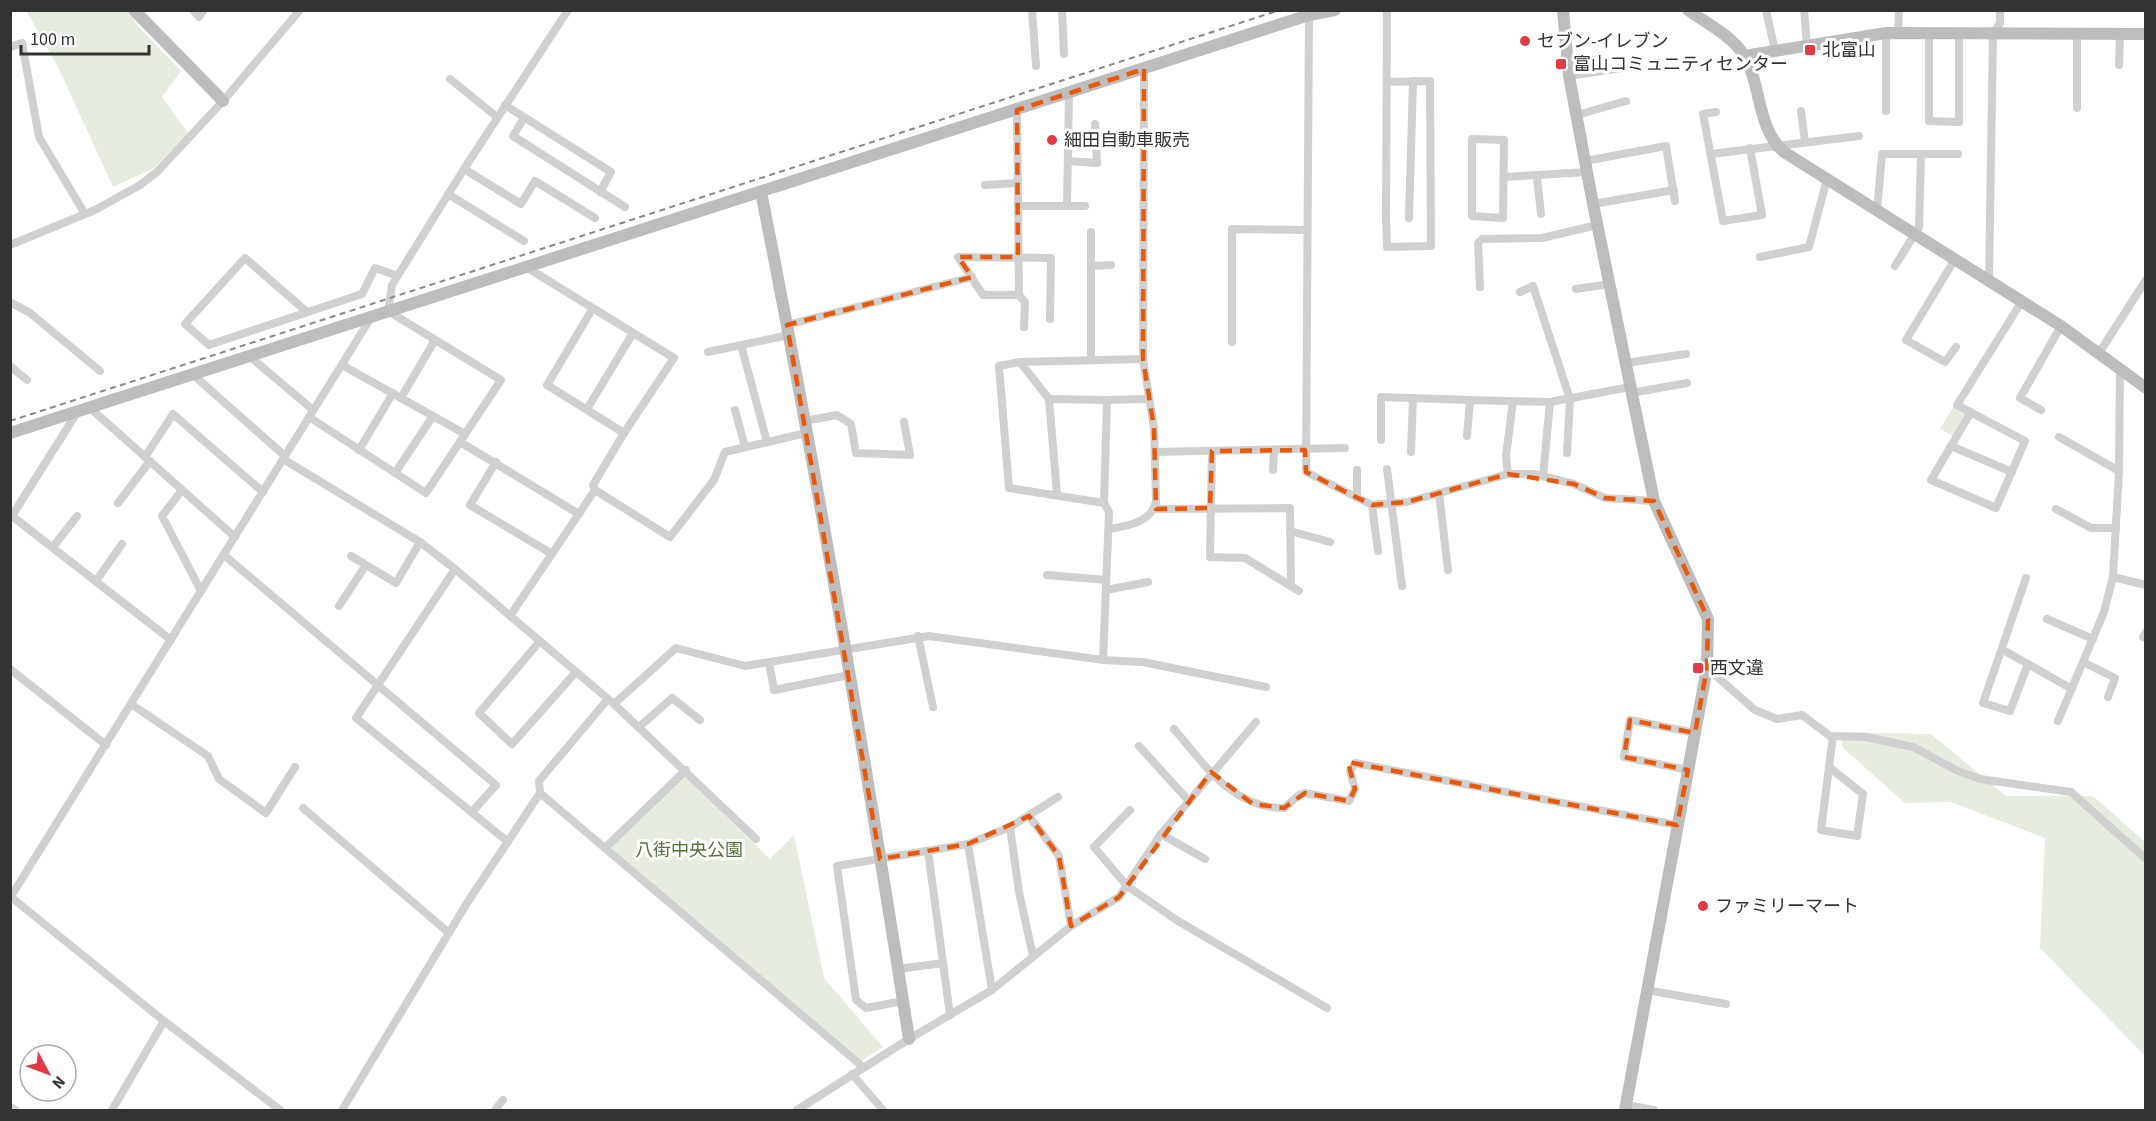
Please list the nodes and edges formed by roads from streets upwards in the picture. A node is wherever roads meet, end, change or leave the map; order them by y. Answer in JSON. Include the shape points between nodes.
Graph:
{"nodes":[{"id":1,"x":134,"y":10,"type":"edge"},
{"id":2,"x":193,"y":10,"type":"edge"},
{"id":3,"x":204,"y":10,"type":"edge"},
{"id":4,"x":300,"y":10,"type":"edge"},
{"id":5,"x":568,"y":10,"type":"edge"},
{"id":6,"x":1032,"y":10,"type":"edge"},
{"id":7,"x":1062,"y":10,"type":"edge"},
{"id":8,"x":1335,"y":10,"type":"edge"},
{"id":9,"x":1388,"y":10,"type":"edge"},
{"id":10,"x":1563,"y":10,"type":"edge"},
{"id":11,"x":1688,"y":10,"type":"edge"},
{"id":12,"x":1766,"y":10,"type":"edge"},
{"id":13,"x":1804,"y":10,"type":"edge"},
{"id":14,"x":1899,"y":10,"type":"edge"},
{"id":15,"x":2000,"y":10,"type":"edge"},
{"id":16,"x":1309,"y":13,"type":"edge"},
{"id":17,"x":1892,"y":33,"type":"junction"},
{"id":18,"x":1929,"y":33,"type":"junction"},
{"id":19,"x":2078,"y":33,"type":"junction"},
{"id":20,"x":1959,"y":34,"type":"junction"},
{"id":21,"x":1993,"y":34,"type":"junction"},
{"id":22,"x":2120,"y":34,"type":"junction"},
{"id":23,"x":2145,"y":34,"type":"edge"},
{"id":24,"x":1807,"y":45,"type":"junction"},
{"id":25,"x":10,"y":47,"type":"edge"},
{"id":26,"x":1775,"y":51,"type":"junction"},
{"id":27,"x":1064,"y":54,"type":"dead end"},
{"id":28,"x":1744,"y":56,"type":"junction"},
{"id":29,"x":2120,"y":65,"type":"dead end"},
{"id":30,"x":1036,"y":66,"type":"dead end"},
{"id":31,"x":1627,"y":67,"type":"dead end"},
{"id":32,"x":1144,"y":69,"type":"junction"},
{"id":33,"x":1569,"y":76,"type":"junction"},
{"id":34,"x":450,"y":80,"type":"dead end"},
{"id":35,"x":1413,"y":81,"type":"junction"},
{"id":36,"x":1387,"y":82,"type":"junction"},
{"id":37,"x":1069,"y":94,"type":"junction"},
{"id":38,"x":223,"y":101,"type":"junction"},
{"id":39,"x":1626,"y":101,"type":"dead end"},
{"id":40,"x":505,"y":105,"type":"junction"},
{"id":41,"x":2077,"y":108,"type":"dead end"},
{"id":42,"x":1017,"y":110,"type":"junction"},
{"id":43,"x":1801,"y":111,"type":"dead end"},
{"id":44,"x":1886,"y":111,"type":"dead end"},
{"id":45,"x":1716,"y":112,"type":"dead end"},
{"id":46,"x":1576,"y":115,"type":"junction"},
{"id":47,"x":497,"y":117,"type":"junction"},
{"id":48,"x":524,"y":118,"type":"junction"},
{"id":49,"x":1095,"y":124,"type":"dead end"},
{"id":50,"x":1859,"y":136,"type":"dead end"},
{"id":51,"x":1805,"y":142,"type":"junction"},
{"id":52,"x":1776,"y":145,"type":"junction"},
{"id":53,"x":1750,"y":148,"type":"junction"},
{"id":54,"x":1711,"y":154,"type":"junction"},
{"id":55,"x":1958,"y":154,"type":"dead end"},
{"id":56,"x":1921,"y":155,"type":"junction"},
{"id":57,"x":1068,"y":161,"type":"junction"},
{"id":58,"x":1586,"y":166,"type":"junction"},
{"id":59,"x":464,"y":169,"type":"junction"},
{"id":60,"x":1504,"y":177,"type":"junction"},
{"id":61,"x":1537,"y":177,"type":"junction"},
{"id":62,"x":1827,"y":180,"type":"junction"},
{"id":63,"x":1018,"y":183,"type":"junction"},
{"id":64,"x":985,"y":185,"type":"dead end"},
{"id":65,"x":1674,"y":190,"type":"junction"},
{"id":66,"x":600,"y":192,"type":"junction"},
{"id":67,"x":761,"y":192,"type":"junction"},
{"id":68,"x":448,"y":194,"type":"junction"},
{"id":69,"x":1676,"y":201,"type":"dead end"},
{"id":70,"x":1593,"y":204,"type":"junction"},
{"id":71,"x":1018,"y":206,"type":"junction"},
{"id":72,"x":1067,"y":206,"type":"junction"},
{"id":73,"x":625,"y":207,"type":"dead end"},
{"id":74,"x":1085,"y":207,"type":"dead end"},
{"id":75,"x":1877,"y":210,"type":"junction"},
{"id":76,"x":85,"y":214,"type":"junction"},
{"id":77,"x":1541,"y":214,"type":"dead end"},
{"id":78,"x":596,"y":218,"type":"dead end"},
{"id":79,"x":1409,"y":218,"type":"dead end"},
{"id":80,"x":1597,"y":225,"type":"junction"},
{"id":81,"x":1307,"y":230,"type":"junction"},
{"id":82,"x":1091,"y":232,"type":"dead end"},
{"id":83,"x":1915,"y":233,"type":"junction"},
{"id":84,"x":525,"y":241,"type":"dead end"},
{"id":85,"x":10,"y":244,"type":"edge"},
{"id":86,"x":1018,"y":257,"type":"junction"},
{"id":87,"x":1760,"y":257,"type":"dead end"},
{"id":88,"x":1955,"y":259,"type":"junction"},
{"id":89,"x":1111,"y":265,"type":"dead end"},
{"id":90,"x":1091,"y":266,"type":"junction"},
{"id":91,"x":1894,"y":266,"type":"dead end"},
{"id":92,"x":526,"y":267,"type":"junction"},
{"id":93,"x":398,"y":276,"type":"junction"},
{"id":94,"x":972,"y":277,"type":"junction"},
{"id":95,"x":1989,"y":280,"type":"junction"},
{"id":96,"x":2145,"y":280,"type":"edge"},
{"id":97,"x":1610,"y":284,"type":"junction"},
{"id":98,"x":1480,"y":286,"type":"dead end"},
{"id":99,"x":1576,"y":290,"type":"dead end"},
{"id":100,"x":1520,"y":292,"type":"dead end"},
{"id":101,"x":1018,"y":295,"type":"junction"},
{"id":102,"x":2022,"y":300,"type":"junction"},
{"id":103,"x":10,"y":302,"type":"edge"},
{"id":104,"x":593,"y":308,"type":"junction"},
{"id":105,"x":388,"y":311,"type":"junction"},
{"id":106,"x":307,"y":312,"type":"junction"},
{"id":107,"x":372,"y":316,"type":"junction"},
{"id":108,"x":1050,"y":319,"type":"dead end"},
{"id":109,"x":2061,"y":326,"type":"junction"},
{"id":110,"x":1024,"y":327,"type":"dead end"},
{"id":111,"x":788,"y":330,"type":"junction"},
{"id":112,"x":633,"y":333,"type":"junction"},
{"id":113,"x":435,"y":340,"type":"junction"},
{"id":114,"x":1232,"y":342,"type":"dead end"},
{"id":115,"x":741,"y":345,"type":"junction"},
{"id":116,"x":1956,"y":347,"type":"dead end"},
{"id":117,"x":708,"y":352,"type":"dead end"},
{"id":118,"x":2099,"y":352,"type":"junction"},
{"id":119,"x":1686,"y":354,"type":"dead end"},
{"id":120,"x":248,"y":356,"type":"junction"},
{"id":121,"x":1143,"y":359,"type":"junction"},
{"id":122,"x":1091,"y":360,"type":"junction"},
{"id":123,"x":1020,"y":362,"type":"junction"},
{"id":124,"x":1626,"y":363,"type":"junction"},
{"id":125,"x":342,"y":365,"type":"junction"},
{"id":126,"x":10,"y":366,"type":"edge"},
{"id":127,"x":2120,"y":368,"type":"junction"},
{"id":128,"x":100,"y":371,"type":"dead end"},
{"id":129,"x":191,"y":373,"type":"junction"},
{"id":130,"x":27,"y":380,"type":"dead end"},
{"id":131,"x":1687,"y":383,"type":"dead end"},
{"id":132,"x":2145,"y":388,"type":"edge"},
{"id":133,"x":1630,"y":390,"type":"junction"},
{"id":134,"x":393,"y":393,"type":"junction"},
{"id":135,"x":401,"y":398,"type":"junction"},
{"id":136,"x":1413,"y":398,"type":"junction"},
{"id":137,"x":1049,"y":399,"type":"junction"},
{"id":138,"x":1147,"y":399,"type":"junction"},
{"id":139,"x":1570,"y":399,"type":"junction"},
{"id":140,"x":1107,"y":400,"type":"junction"},
{"id":141,"x":1470,"y":400,"type":"junction"},
{"id":142,"x":1513,"y":401,"type":"junction"},
{"id":143,"x":1550,"y":402,"type":"junction"},
{"id":144,"x":83,"y":409,"type":"junction"},
{"id":145,"x":587,"y":410,"type":"junction"},
{"id":146,"x":735,"y":410,"type":"dead end"},
{"id":147,"x":2041,"y":410,"type":"dead end"},
{"id":148,"x":1971,"y":412,"type":"junction"},
{"id":149,"x":311,"y":414,"type":"junction"},
{"id":150,"x":433,"y":416,"type":"junction"},
{"id":151,"x":904,"y":422,"type":"dead end"},
{"id":152,"x":805,"y":427,"type":"junction"},
{"id":153,"x":624,"y":432,"type":"junction"},
{"id":154,"x":10,"y":433,"type":"edge"},
{"id":155,"x":465,"y":434,"type":"junction"},
{"id":156,"x":1467,"y":436,"type":"dead end"},
{"id":157,"x":2059,"y":437,"type":"dead end"},
{"id":158,"x":1381,"y":440,"type":"dead end"},
{"id":159,"x":460,"y":442,"type":"junction"},
{"id":160,"x":767,"y":442,"type":"junction"},
{"id":161,"x":1951,"y":446,"type":"junction"},
{"id":162,"x":745,"y":447,"type":"junction"},
{"id":163,"x":1345,"y":448,"type":"dead end"},
{"id":164,"x":359,"y":450,"type":"junction"},
{"id":165,"x":1274,"y":450,"type":"junction"},
{"id":166,"x":1305,"y":450,"type":"junction"},
{"id":167,"x":1212,"y":451,"type":"junction"},
{"id":168,"x":1155,"y":452,"type":"junction"},
{"id":169,"x":1411,"y":452,"type":"dead end"},
{"id":170,"x":1567,"y":453,"type":"dead end"},
{"id":171,"x":284,"y":458,"type":"junction"},
{"id":172,"x":148,"y":459,"type":"junction"},
{"id":173,"x":496,"y":462,"type":"junction"},
{"id":174,"x":1387,"y":469,"type":"dead end"},
{"id":175,"x":1273,"y":470,"type":"dead end"},
{"id":176,"x":1357,"y":470,"type":"dead end"},
{"id":177,"x":2119,"y":471,"type":"junction"},
{"id":178,"x":2012,"y":472,"type":"junction"},
{"id":179,"x":395,"y":473,"type":"junction"},
{"id":180,"x":1508,"y":474,"type":"junction"},
{"id":181,"x":1543,"y":476,"type":"junction"},
{"id":182,"x":182,"y":490,"type":"junction"},
{"id":183,"x":596,"y":490,"type":"junction"},
{"id":184,"x":263,"y":492,"type":"junction"},
{"id":185,"x":1439,"y":493,"type":"junction"},
{"id":186,"x":1057,"y":494,"type":"junction"},
{"id":187,"x":1358,"y":498,"type":"junction"},
{"id":188,"x":1654,"y":501,"type":"junction"},
{"id":189,"x":118,"y":503,"type":"dead end"},
{"id":190,"x":1104,"y":503,"type":"junction"},
{"id":191,"x":1391,"y":503,"type":"junction"},
{"id":192,"x":1372,"y":505,"type":"junction"},
{"id":193,"x":1210,"y":508,"type":"junction"},
{"id":194,"x":1154,"y":509,"type":"junction"},
{"id":195,"x":2056,"y":509,"type":"dead end"},
{"id":196,"x":579,"y":514,"type":"junction"},
{"id":197,"x":77,"y":516,"type":"dead end"},
{"id":198,"x":11,"y":517,"type":"edge"},
{"id":199,"x":2116,"y":528,"type":"junction"},
{"id":200,"x":1109,"y":529,"type":"junction"},
{"id":201,"x":1290,"y":531,"type":"junction"},
{"id":202,"x":235,"y":537,"type":"junction"},
{"id":203,"x":420,"y":542,"type":"junction"},
{"id":204,"x":1330,"y":542,"type":"dead end"},
{"id":205,"x":122,"y":544,"type":"dead end"},
{"id":206,"x":52,"y":548,"type":"junction"},
{"id":207,"x":1378,"y":551,"type":"dead end"},
{"id":208,"x":552,"y":554,"type":"junction"},
{"id":209,"x":224,"y":555,"type":"junction"},
{"id":210,"x":351,"y":556,"type":"dead end"},
{"id":211,"x":366,"y":564,"type":"junction"},
{"id":212,"x":455,"y":569,"type":"junction"},
{"id":213,"x":1448,"y":570,"type":"dead end"},
{"id":214,"x":1047,"y":575,"type":"dead end"},
{"id":215,"x":2113,"y":577,"type":"junction"},
{"id":216,"x":2026,"y":578,"type":"dead end"},
{"id":217,"x":1106,"y":580,"type":"junction"},
{"id":218,"x":96,"y":581,"type":"junction"},
{"id":219,"x":1148,"y":582,"type":"dead end"},
{"id":220,"x":1402,"y":585,"type":"dead end"},
{"id":221,"x":2145,"y":585,"type":"edge"},
{"id":222,"x":1106,"y":590,"type":"junction"},
{"id":223,"x":201,"y":591,"type":"junction"},
{"id":224,"x":339,"y":606,"type":"dead end"},
{"id":225,"x":510,"y":616,"type":"junction"},
{"id":226,"x":2047,"y":619,"type":"dead end"},
{"id":227,"x":918,"y":636,"type":"junction"},
{"id":228,"x":171,"y":639,"type":"junction"},
{"id":229,"x":2093,"y":639,"type":"junction"},
{"id":230,"x":540,"y":641,"type":"junction"},
{"id":231,"x":844,"y":648,"type":"junction"},
{"id":232,"x":2003,"y":650,"type":"junction"},
{"id":233,"x":1103,"y":660,"type":"junction"},
{"id":234,"x":769,"y":662,"type":"junction"},
{"id":235,"x":2083,"y":662,"type":"junction"},
{"id":236,"x":2028,"y":664,"type":"junction"},
{"id":237,"x":1707,"y":668,"type":"junction"},
{"id":238,"x":10,"y":669,"type":"edge"},
{"id":239,"x":576,"y":672,"type":"junction"},
{"id":240,"x":849,"y":675,"type":"junction"},
{"id":241,"x":378,"y":682,"type":"junction"},
{"id":242,"x":1266,"y":687,"type":"dead end"},
{"id":243,"x":2072,"y":689,"type":"junction"},
{"id":244,"x":2108,"y":697,"type":"dead end"},
{"id":245,"x":611,"y":702,"type":"junction"},
{"id":246,"x":131,"y":704,"type":"junction"},
{"id":247,"x":933,"y":708,"type":"dead end"},
{"id":248,"x":700,"y":720,"type":"dead end"},
{"id":249,"x":2058,"y":721,"type":"dead end"},
{"id":250,"x":1256,"y":722,"type":"dead end"},
{"id":251,"x":639,"y":727,"type":"junction"},
{"id":252,"x":1174,"y":729,"type":"dead end"},
{"id":253,"x":1695,"y":733,"type":"junction"},
{"id":254,"x":1833,"y":736,"type":"junction"},
{"id":255,"x":106,"y":745,"type":"junction"},
{"id":256,"x":1139,"y":746,"type":"dead end"},
{"id":257,"x":295,"y":767,"type":"dead end"},
{"id":258,"x":1829,"y":767,"type":"junction"},
{"id":259,"x":686,"y":770,"type":"junction"},
{"id":260,"x":1688,"y":770,"type":"junction"},
{"id":261,"x":1211,"y":772,"type":"junction"},
{"id":262,"x":540,"y":794,"type":"junction"},
{"id":263,"x":1058,"y":797,"type":"dead end"},
{"id":264,"x":1188,"y":800,"type":"junction"},
{"id":265,"x":303,"y":808,"type":"dead end"},
{"id":266,"x":1130,"y":810,"type":"dead end"},
{"id":267,"x":472,"y":812,"type":"junction"},
{"id":268,"x":1029,"y":816,"type":"junction"},
{"id":269,"x":1677,"y":825,"type":"junction"},
{"id":270,"x":1010,"y":827,"type":"junction"},
{"id":271,"x":1161,"y":834,"type":"junction"},
{"id":272,"x":756,"y":839,"type":"dead end"},
{"id":273,"x":508,"y":842,"type":"junction"},
{"id":274,"x":968,"y":844,"type":"junction"},
{"id":275,"x":605,"y":848,"type":"junction"},
{"id":276,"x":928,"y":851,"type":"junction"},
{"id":277,"x":880,"y":859,"type":"junction"},
{"id":278,"x":1205,"y":859,"type":"dead end"},
{"id":279,"x":2145,"y":859,"type":"edge"},
{"id":280,"x":1127,"y":886,"type":"junction"},
{"id":281,"x":11,"y":898,"type":"edge"},
{"id":282,"x":1071,"y":926,"type":"junction"},
{"id":283,"x":449,"y":933,"type":"junction"},
{"id":284,"x":1033,"y":956,"type":"junction"},
{"id":285,"x":943,"y":963,"type":"junction"},
{"id":286,"x":898,"y":969,"type":"junction"},
{"id":287,"x":992,"y":990,"type":"junction"},
{"id":288,"x":1646,"y":990,"type":"junction"},
{"id":289,"x":903,"y":1001,"type":"junction"},
{"id":290,"x":1726,"y":1004,"type":"dead end"},
{"id":291,"x":1326,"y":1008,"type":"dead end"},
{"id":292,"x":950,"y":1015,"type":"junction"},
{"id":293,"x":164,"y":1021,"type":"junction"},
{"id":294,"x":909,"y":1039,"type":"junction"},
{"id":295,"x":863,"y":1067,"type":"junction"},
{"id":296,"x":852,"y":1074,"type":"junction"},
{"id":297,"x":503,"y":1100,"type":"dead end"},
{"id":298,"x":10,"y":1107,"type":"edge"},
{"id":299,"x":1625,"y":1108,"type":"edge"},
{"id":300,"x":15,"y":1110,"type":"edge"},
{"id":301,"x":112,"y":1110,"type":"edge"},
{"id":302,"x":280,"y":1110,"type":"edge"},
{"id":303,"x":342,"y":1110,"type":"edge"},
{"id":304,"x":495,"y":1110,"type":"edge"},
{"id":305,"x":796,"y":1110,"type":"edge"},
{"id":306,"x":883,"y":1110,"type":"edge"},
{"id":307,"x":1654,"y":1110,"type":"edge"}],
"edges":[{"from":1,"to":38,"type":"street"},
{"from":2,"to":3,"type":"street","via":[[199,17]]},
{"from":4,"to":38,"type":"street"},
{"from":5,"to":40,"type":"street"},
{"from":6,"to":30,"type":"street"},
{"from":7,"to":27,"type":"street"},
{"from":8,"to":16,"type":"street"},
{"from":9,"to":36,"type":"street"},
{"from":10,"to":33,"type":"street"},
{"from":11,"to":28,"type":"street","via":[[1735,44]]},
{"from":12,"to":26,"type":"street"},
{"from":13,"to":24,"type":"street"},
{"from":14,"to":17,"type":"street"},
{"from":15,"to":21,"type":"street","via":[[2000,23]]},
{"from":16,"to":32,"type":"street"},
{"from":16,"to":81,"type":"street"},
{"from":17,"to":18,"type":"street"},
{"from":17,"to":24,"type":"street"},
{"from":17,"to":44,"type":"street"},
{"from":18,"to":20,"type":"street"},
{"from":18,"to":20,"type":"street","via":[[1929,121],[1959,122]]},
{"from":19,"to":21,"type":"street"},
{"from":19,"to":22,"type":"street"},
{"from":19,"to":41,"type":"street"},
{"from":20,"to":21,"type":"street"},
{"from":21,"to":95,"type":"street"},
{"from":22,"to":23,"type":"street"},
{"from":22,"to":29,"type":"street"},
{"from":24,"to":26,"type":"street"},
{"from":25,"to":76,"type":"street","via":[[22,43],[39,137]]},
{"from":26,"to":28,"type":"street"},
{"from":28,"to":52,"type":"street"},
{"from":31,"to":33,"type":"street"},
{"from":32,"to":37,"type":"street"},
{"from":32,"to":121,"type":"street"},
{"from":33,"to":46,"type":"street"},
{"from":34,"to":47,"type":"street"},
{"from":35,"to":36,"type":"street"},
{"from":35,"to":36,"type":"street","via":[[1430,81],[1431,246],[1387,247]]},
{"from":35,"to":79,"type":"street"},
{"from":37,"to":42,"type":"street"},
{"from":37,"to":57,"type":"street"},
{"from":38,"to":76,"type":"street","via":[[157,172]]},
{"from":39,"to":46,"type":"street"},
{"from":40,"to":47,"type":"street"},
{"from":40,"to":48,"type":"street"},
{"from":42,"to":63,"type":"street"},
{"from":42,"to":67,"type":"street"},
{"from":43,"to":51,"type":"street"},
{"from":45,"to":54,"type":"street","via":[[1703,114]]},
{"from":46,"to":58,"type":"street"},
{"from":47,"to":59,"type":"street"},
{"from":48,"to":66,"type":"street","via":[[513,136]]},
{"from":48,"to":66,"type":"street","via":[[611,172]]},
{"from":49,"to":57,"type":"street","via":[[1097,162]]},
{"from":50,"to":51,"type":"street"},
{"from":51,"to":52,"type":"street"},
{"from":52,"to":53,"type":"street"},
{"from":52,"to":62,"type":"street"},
{"from":53,"to":54,"type":"street"},
{"from":53,"to":54,"type":"street","via":[[1762,215],[1723,221]]},
{"from":55,"to":56,"type":"street"},
{"from":56,"to":75,"type":"street","via":[[1882,154]]},
{"from":56,"to":83,"type":"street","via":[[1919,227]]},
{"from":57,"to":72,"type":"street"},
{"from":58,"to":61,"type":"street"},
{"from":58,"to":65,"type":"street","via":[[1666,146]]},
{"from":58,"to":70,"type":"street"},
{"from":59,"to":68,"type":"street"},
{"from":59,"to":78,"type":"street","via":[[521,204],[535,181]]},
{"from":60,"to":60,"type":"street","via":[[1504,140],[1472,139],[1472,216],[1503,218]]},
{"from":60,"to":61,"type":"street"},
{"from":61,"to":77,"type":"street"},
{"from":62,"to":75,"type":"street"},
{"from":62,"to":87,"type":"street","via":[[1809,247]]},
{"from":63,"to":64,"type":"street"},
{"from":63,"to":71,"type":"street"},
{"from":65,"to":69,"type":"street"},
{"from":65,"to":70,"type":"street"},
{"from":66,"to":73,"type":"street"},
{"from":67,"to":92,"type":"street"},
{"from":67,"to":111,"type":"street"},
{"from":68,"to":84,"type":"street"},
{"from":68,"to":93,"type":"street"},
{"from":70,"to":80,"type":"street"},
{"from":71,"to":72,"type":"street"},
{"from":71,"to":86,"type":"street"},
{"from":72,"to":74,"type":"street"},
{"from":75,"to":83,"type":"street"},
{"from":76,"to":85,"type":"street"},
{"from":80,"to":97,"type":"street"},
{"from":80,"to":98,"type":"street","via":[[1542,238],[1482,239],[1478,243]]},
{"from":81,"to":114,"type":"street","via":[[1232,229]]},
{"from":81,"to":166,"type":"street"},
{"from":82,"to":90,"type":"street"},
{"from":83,"to":88,"type":"street"},
{"from":83,"to":91,"type":"street"},
{"from":86,"to":94,"type":"street","via":[[958,257]]},
{"from":86,"to":101,"type":"street"},
{"from":86,"to":108,"type":"street","via":[[1051,258]]},
{"from":88,"to":95,"type":"street"},
{"from":88,"to":116,"type":"street","via":[[1906,340],[1945,362]]},
{"from":89,"to":90,"type":"street"},
{"from":90,"to":122,"type":"street"},
{"from":92,"to":104,"type":"street"},
{"from":92,"to":105,"type":"street"},
{"from":93,"to":105,"type":"street","via":[[392,285]]},
{"from":93,"to":106,"type":"street","via":[[375,268],[362,294]]},
{"from":94,"to":101,"type":"street","via":[[983,295]]},
{"from":94,"to":111,"type":"street"},
{"from":95,"to":102,"type":"street"},
{"from":96,"to":118,"type":"street"},
{"from":97,"to":99,"type":"street"},
{"from":97,"to":124,"type":"street"},
{"from":100,"to":139,"type":"street","via":[[1533,286]]},
{"from":101,"to":110,"type":"street","via":[[1025,303]]},
{"from":102,"to":109,"type":"street"},
{"from":102,"to":148,"type":"street","via":[[1958,405]]},
{"from":103,"to":128,"type":"street","via":[[30,313]]},
{"from":104,"to":112,"type":"street"},
{"from":104,"to":145,"type":"street","via":[[548,385]]},
{"from":105,"to":107,"type":"street"},
{"from":105,"to":113,"type":"street"},
{"from":106,"to":106,"type":"street","via":[[209,345],[185,324],[245,258]]},
{"from":107,"to":120,"type":"street"},
{"from":107,"to":125,"type":"street"},
{"from":109,"to":118,"type":"street"},
{"from":109,"to":147,"type":"street","via":[[2020,398]]},
{"from":111,"to":115,"type":"street"},
{"from":111,"to":152,"type":"street"},
{"from":112,"to":145,"type":"street"},
{"from":112,"to":153,"type":"street","via":[[674,358]]},
{"from":113,"to":135,"type":"street"},
{"from":113,"to":155,"type":"street","via":[[501,380]]},
{"from":115,"to":117,"type":"street"},
{"from":115,"to":160,"type":"street"},
{"from":118,"to":127,"type":"street"},
{"from":119,"to":124,"type":"street"},
{"from":120,"to":129,"type":"street"},
{"from":120,"to":149,"type":"street"},
{"from":121,"to":122,"type":"street"},
{"from":121,"to":138,"type":"street"},
{"from":122,"to":123,"type":"street"},
{"from":123,"to":137,"type":"street"},
{"from":123,"to":186,"type":"street","via":[[999,366],[1009,488]]},
{"from":124,"to":133,"type":"street"},
{"from":125,"to":134,"type":"street"},
{"from":125,"to":149,"type":"street"},
{"from":126,"to":130,"type":"street"},
{"from":127,"to":132,"type":"street"},
{"from":127,"to":177,"type":"street"},
{"from":129,"to":144,"type":"street"},
{"from":129,"to":171,"type":"street"},
{"from":131,"to":133,"type":"street"},
{"from":133,"to":139,"type":"street"},
{"from":133,"to":188,"type":"street"},
{"from":134,"to":135,"type":"street"},
{"from":134,"to":164,"type":"street"},
{"from":135,"to":150,"type":"street"},
{"from":136,"to":141,"type":"street"},
{"from":136,"to":158,"type":"street","via":[[1382,397]]},
{"from":136,"to":169,"type":"street"},
{"from":137,"to":140,"type":"street"},
{"from":137,"to":186,"type":"street"},
{"from":138,"to":140,"type":"street"},
{"from":138,"to":168,"type":"street"},
{"from":139,"to":143,"type":"street"},
{"from":139,"to":170,"type":"street"},
{"from":140,"to":190,"type":"street"},
{"from":141,"to":142,"type":"street"},
{"from":141,"to":156,"type":"street"},
{"from":142,"to":143,"type":"street"},
{"from":142,"to":180,"type":"street","via":[[1506,456]]},
{"from":143,"to":181,"type":"street"},
{"from":144,"to":154,"type":"street"},
{"from":144,"to":172,"type":"street"},
{"from":144,"to":198,"type":"street"},
{"from":145,"to":153,"type":"street"},
{"from":146,"to":162,"type":"street"},
{"from":148,"to":161,"type":"street"},
{"from":148,"to":178,"type":"street","via":[[2025,441]]},
{"from":149,"to":164,"type":"street"},
{"from":149,"to":171,"type":"street"},
{"from":150,"to":155,"type":"street"},
{"from":150,"to":179,"type":"street"},
{"from":151,"to":152,"type":"street","via":[[910,455],[856,453],[851,424],[837,415]]},
{"from":152,"to":160,"type":"street"},
{"from":152,"to":231,"type":"street"},
{"from":153,"to":183,"type":"street","via":[[593,485]]},
{"from":155,"to":159,"type":"street"},
{"from":157,"to":177,"type":"street"},
{"from":159,"to":173,"type":"street"},
{"from":159,"to":179,"type":"street","via":[[426,493]]},
{"from":160,"to":162,"type":"street"},
{"from":161,"to":178,"type":"street"},
{"from":161,"to":178,"type":"street","via":[[1931,480],[1996,508]]},
{"from":162,"to":183,"type":"street","via":[[725,452],[714,480],[669,537]]},
{"from":163,"to":166,"type":"street"},
{"from":164,"to":179,"type":"street"},
{"from":165,"to":166,"type":"street"},
{"from":165,"to":167,"type":"street"},
{"from":165,"to":175,"type":"street"},
{"from":166,"to":187,"type":"street","via":[[1306,472]]},
{"from":167,"to":168,"type":"street"},
{"from":167,"to":193,"type":"street"},
{"from":168,"to":194,"type":"street"},
{"from":171,"to":184,"type":"street"},
{"from":171,"to":203,"type":"street"},
{"from":172,"to":182,"type":"street"},
{"from":172,"to":184,"type":"street","via":[[173,414]]},
{"from":172,"to":189,"type":"street"},
{"from":173,"to":196,"type":"street"},
{"from":173,"to":208,"type":"street","via":[[470,505]]},
{"from":174,"to":191,"type":"street"},
{"from":176,"to":187,"type":"street"},
{"from":177,"to":199,"type":"street"},
{"from":180,"to":181,"type":"street"},
{"from":180,"to":185,"type":"street"},
{"from":181,"to":188,"type":"street","via":[[1575,484],[1605,498]]},
{"from":182,"to":202,"type":"street"},
{"from":182,"to":223,"type":"street","via":[[162,516]]},
{"from":183,"to":196,"type":"street"},
{"from":184,"to":202,"type":"street"},
{"from":185,"to":191,"type":"street"},
{"from":185,"to":213,"type":"street"},
{"from":186,"to":190,"type":"street"},
{"from":187,"to":192,"type":"street"},
{"from":188,"to":237,"type":"street","via":[[1708,619]]},
{"from":190,"to":200,"type":"street","via":[[1109,512]]},
{"from":191,"to":192,"type":"street"},
{"from":191,"to":220,"type":"street"},
{"from":192,"to":207,"type":"street"},
{"from":193,"to":194,"type":"street"},
{"from":193,"to":201,"type":"street","via":[[1290,508]]},
{"from":193,"to":201,"type":"street","via":[[1210,557],[1245,558],[1295,589]]},
{"from":194,"to":200,"type":"street","via":[[1134,524]]},
{"from":195,"to":199,"type":"street","via":[[2091,528]]},
{"from":196,"to":208,"type":"street"},
{"from":197,"to":206,"type":"street"},
{"from":198,"to":206,"type":"street"},
{"from":199,"to":215,"type":"street"},
{"from":200,"to":217,"type":"street"},
{"from":201,"to":204,"type":"street"},
{"from":202,"to":209,"type":"street"},
{"from":203,"to":211,"type":"street","via":[[396,583]]},
{"from":203,"to":212,"type":"street"},
{"from":205,"to":218,"type":"street"},
{"from":206,"to":218,"type":"street"},
{"from":208,"to":225,"type":"street"},
{"from":209,"to":223,"type":"street"},
{"from":209,"to":241,"type":"street"},
{"from":210,"to":211,"type":"street"},
{"from":211,"to":224,"type":"street"},
{"from":212,"to":225,"type":"street"},
{"from":212,"to":241,"type":"street"},
{"from":214,"to":217,"type":"street"},
{"from":215,"to":221,"type":"street"},
{"from":215,"to":229,"type":"street"},
{"from":216,"to":232,"type":"street"},
{"from":217,"to":222,"type":"street"},
{"from":218,"to":228,"type":"street"},
{"from":219,"to":222,"type":"street"},
{"from":222,"to":233,"type":"street"},
{"from":223,"to":228,"type":"street"},
{"from":225,"to":230,"type":"street"},
{"from":226,"to":229,"type":"street"},
{"from":227,"to":231,"type":"street"},
{"from":227,"to":233,"type":"street"},
{"from":227,"to":247,"type":"street"},
{"from":228,"to":246,"type":"street"},
{"from":229,"to":235,"type":"street"},
{"from":230,"to":239,"type":"street"},
{"from":230,"to":239,"type":"street","via":[[479,713],[512,744]]},
{"from":231,"to":234,"type":"street"},
{"from":231,"to":240,"type":"street"},
{"from":232,"to":236,"type":"street"},
{"from":232,"to":236,"type":"street","via":[[1983,703],[2010,711]]},
{"from":233,"to":242,"type":"street","via":[[1143,662]]},
{"from":234,"to":240,"type":"street","via":[[774,690]]},
{"from":234,"to":245,"type":"street","via":[[745,666],[675,648]]},
{"from":235,"to":243,"type":"street"},
{"from":235,"to":244,"type":"street","via":[[2115,678]]},
{"from":236,"to":243,"type":"street"},
{"from":237,"to":253,"type":"street"},
{"from":237,"to":254,"type":"street","via":[[1755,710],[1777,719],[1802,715]]},
{"from":238,"to":255,"type":"street"},
{"from":239,"to":245,"type":"street"},
{"from":240,"to":277,"type":"street"},
{"from":241,"to":267,"type":"street","via":[[356,718]]},
{"from":241,"to":267,"type":"street","via":[[496,785]]},
{"from":243,"to":249,"type":"street"},
{"from":245,"to":251,"type":"street"},
{"from":245,"to":262,"type":"street","via":[[539,781]]},
{"from":246,"to":255,"type":"street"},
{"from":246,"to":257,"type":"street","via":[[208,756],[219,779],[266,813]]},
{"from":248,"to":251,"type":"street","via":[[672,698]]},
{"from":250,"to":261,"type":"street"},
{"from":251,"to":259,"type":"street"},
{"from":252,"to":261,"type":"street"},
{"from":253,"to":260,"type":"street"},
{"from":253,"to":260,"type":"street","via":[[1630,720],[1624,757]]},
{"from":254,"to":258,"type":"street"},
{"from":254,"to":279,"type":"street","via":[[1866,737],[1913,747],[1980,779],[2071,792]]},
{"from":255,"to":281,"type":"street"},
{"from":256,"to":264,"type":"street"},
{"from":258,"to":258,"type":"street","via":[[1821,830],[1857,836],[1863,794]]},
{"from":259,"to":272,"type":"street"},
{"from":259,"to":275,"type":"street"},
{"from":260,"to":269,"type":"street"},
{"from":261,"to":264,"type":"street"},
{"from":261,"to":269,"type":"street","via":[[1253,804],[1278,808],[1289,806],[1305,793],[1349,801],[1355,789],[1350,771],[1355,763]]},
{"from":262,"to":273,"type":"street"},
{"from":262,"to":275,"type":"street"},
{"from":263,"to":268,"type":"street"},
{"from":264,"to":271,"type":"street"},
{"from":265,"to":283,"type":"street"},
{"from":266,"to":280,"type":"street","via":[[1094,847]]},
{"from":267,"to":273,"type":"street"},
{"from":268,"to":270,"type":"street"},
{"from":268,"to":282,"type":"street","via":[[1059,855]]},
{"from":269,"to":288,"type":"street"},
{"from":270,"to":274,"type":"street"},
{"from":270,"to":284,"type":"street"},
{"from":271,"to":278,"type":"street"},
{"from":271,"to":280,"type":"street"},
{"from":273,"to":283,"type":"street"},
{"from":274,"to":276,"type":"street"},
{"from":274,"to":287,"type":"street"},
{"from":275,"to":295,"type":"street"},
{"from":276,"to":277,"type":"street"},
{"from":276,"to":285,"type":"street"},
{"from":277,"to":286,"type":"street"},
{"from":277,"to":289,"type":"street","via":[[837,866],[856,1000],[866,1008]]},
{"from":280,"to":282,"type":"street","via":[[1109,905]]},
{"from":280,"to":291,"type":"street","via":[[1178,921]]},
{"from":281,"to":293,"type":"street"},
{"from":282,"to":284,"type":"street"},
{"from":283,"to":303,"type":"street"},
{"from":284,"to":287,"type":"street"},
{"from":285,"to":286,"type":"street"},
{"from":285,"to":292,"type":"street"},
{"from":286,"to":289,"type":"street"},
{"from":287,"to":292,"type":"street"},
{"from":288,"to":290,"type":"street"},
{"from":288,"to":299,"type":"street"},
{"from":289,"to":294,"type":"street"},
{"from":292,"to":294,"type":"street"},
{"from":293,"to":301,"type":"street"},
{"from":293,"to":302,"type":"street"},
{"from":294,"to":295,"type":"street"},
{"from":295,"to":296,"type":"street"},
{"from":296,"to":305,"type":"street"},
{"from":296,"to":306,"type":"street"},
{"from":297,"to":304,"type":"street"},
{"from":298,"to":300,"type":"street"},
{"from":299,"to":307,"type":"street"}]}
